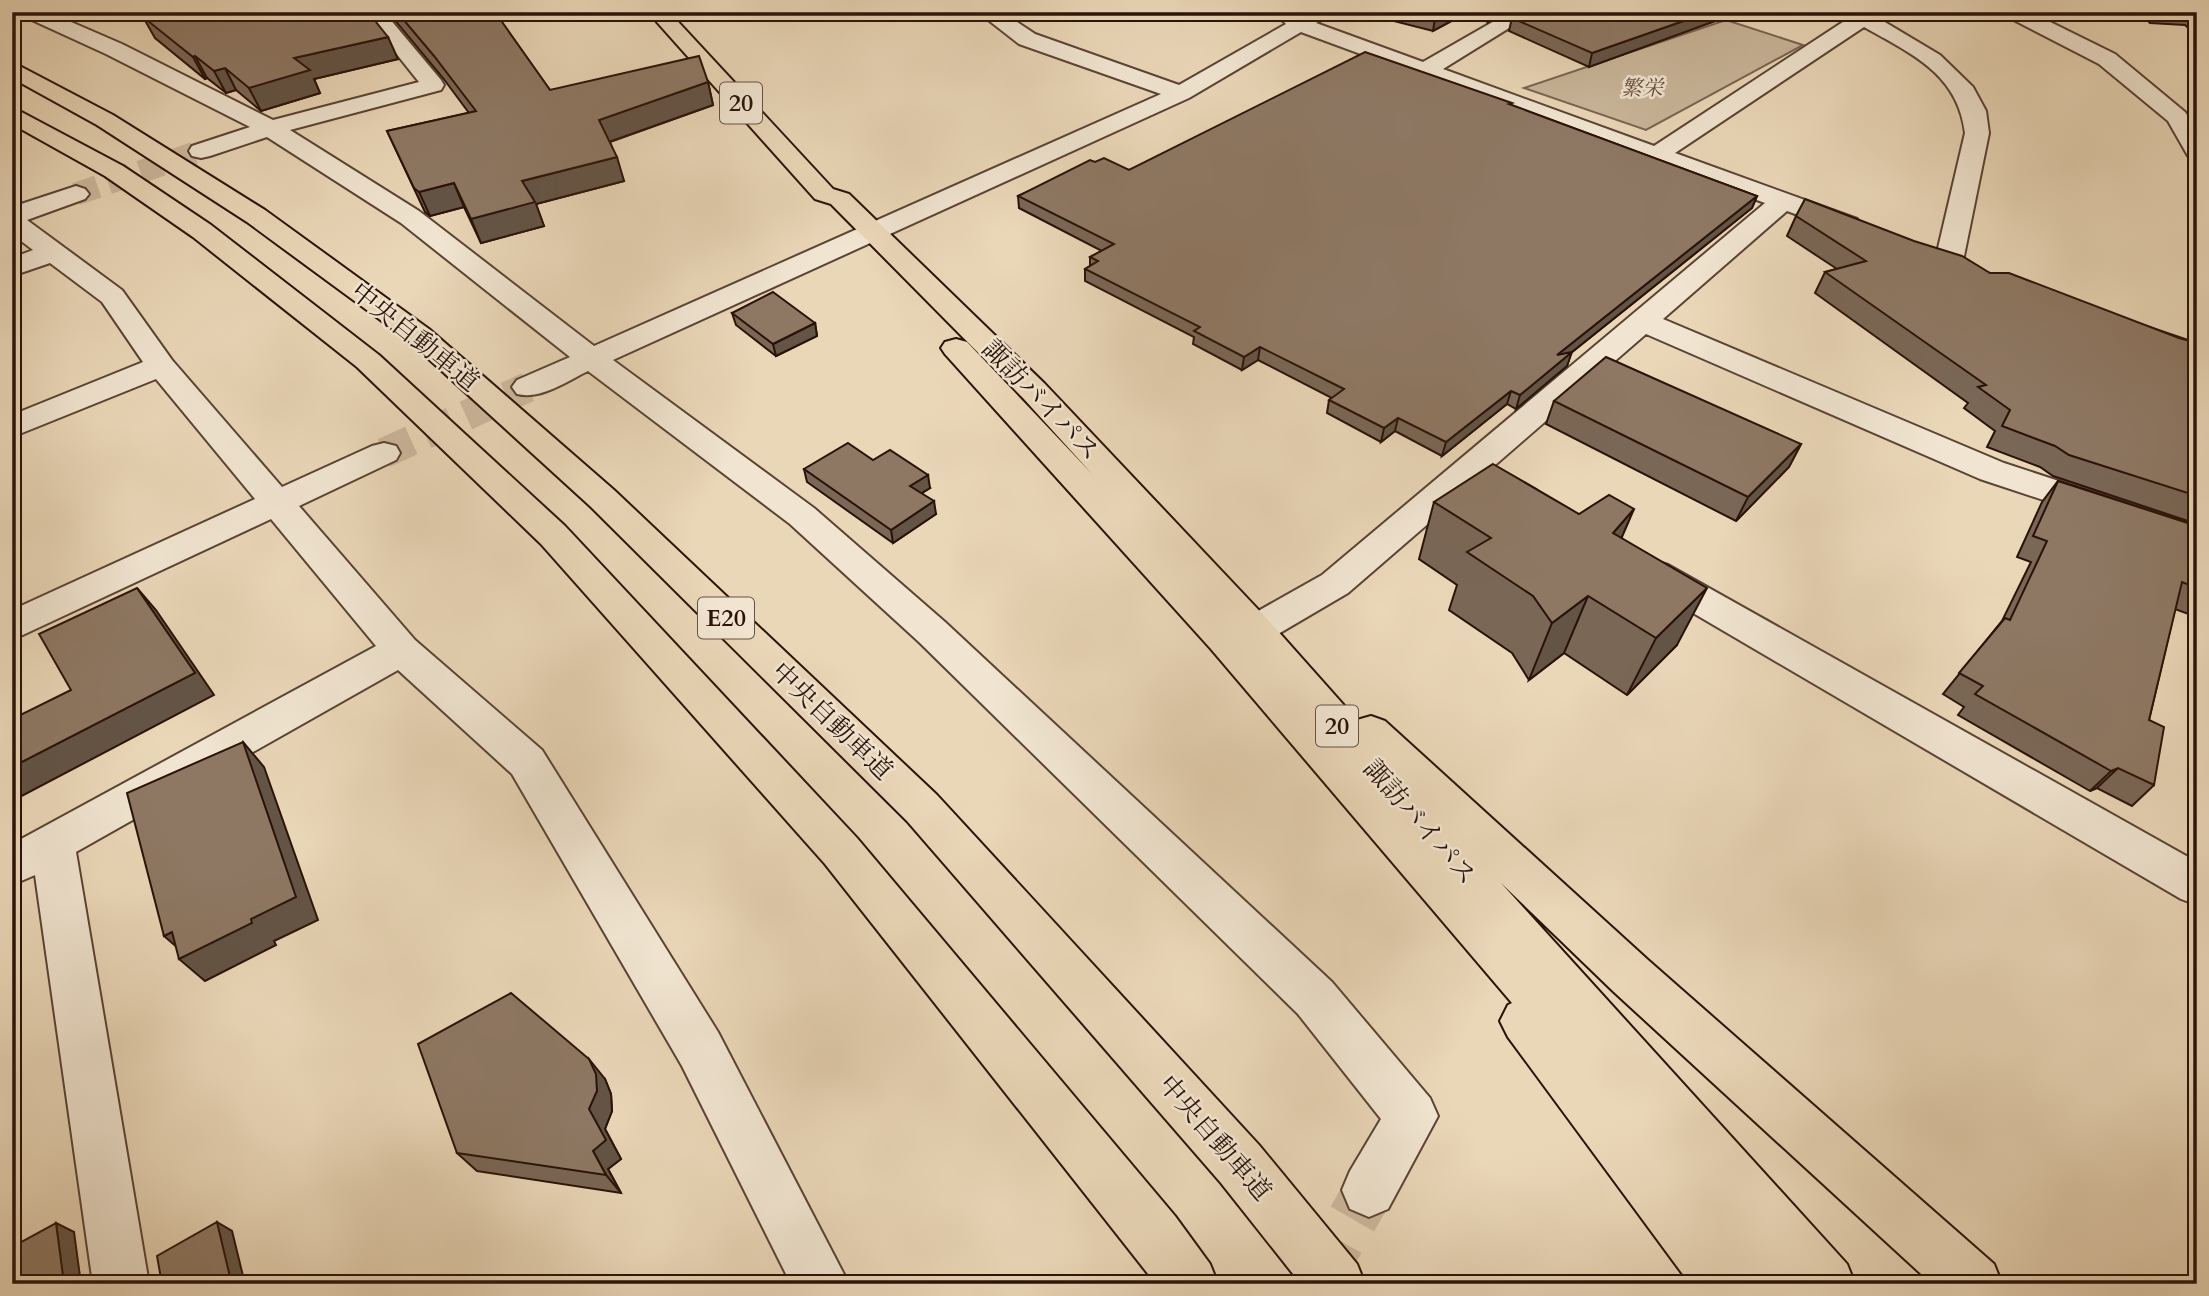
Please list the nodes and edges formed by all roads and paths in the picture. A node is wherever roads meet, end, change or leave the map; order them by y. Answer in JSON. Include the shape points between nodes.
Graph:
{"nodes":[{"id":1,"x":30,"y":12,"type":"edge"},
{"id":2,"x":373,"y":12,"type":"edge"},
{"id":3,"x":658,"y":12,"type":"edge"},
{"id":4,"x":988,"y":12,"type":"edge"},
{"id":5,"x":1321,"y":12,"type":"edge"},
{"id":6,"x":1525,"y":12,"type":"edge"},
{"id":7,"x":2013,"y":12,"type":"edge"},
{"id":8,"x":1858,"y":15,"type":"edge"},
{"id":9,"x":1292,"y":18,"type":"edge"},
{"id":10,"x":12,"y":69,"type":"edge"},
{"id":11,"x":1427,"y":69,"type":"junction"},
{"id":12,"x":1181,"y":93,"type":"junction"},
{"id":13,"x":12,"y":114,"type":"edge"},
{"id":14,"x":12,"y":120,"type":"edge"},
{"id":15,"x":270,"y":128,"type":"junction"},
{"id":16,"x":67,"y":144,"type":"junction"},
{"id":17,"x":201,"y":151,"type":"tunnel mouth"},
{"id":18,"x":2197,"y":152,"type":"edge"},
{"id":19,"x":1656,"y":155,"type":"junction"},
{"id":20,"x":76,"y":194,"type":"tunnel mouth"},
{"id":21,"x":1783,"y":201,"type":"junction"},
{"id":22,"x":12,"y":218,"type":"edge"},
{"id":23,"x":1872,"y":234,"type":"edge"},
{"id":24,"x":861,"y":236,"type":"junction"},
{"id":25,"x":52,"y":252,"type":"junction"},
{"id":26,"x":1949,"y":261,"type":"edge"},
{"id":27,"x":12,"y":268,"type":"edge"},
{"id":28,"x":1642,"y":321,"type":"junction"},
{"id":29,"x":593,"y":360,"type":"junction"},
{"id":30,"x":161,"y":366,"type":"junction"},
{"id":31,"x":528,"y":387,"type":"tunnel mouth"},
{"id":32,"x":12,"y":427,"type":"edge"},
{"id":33,"x":384,"y":453,"type":"tunnel mouth"},
{"id":34,"x":1471,"y":468,"type":"junction"},
{"id":35,"x":275,"y":503,"type":"junction"},
{"id":36,"x":1555,"y":516,"type":"edge"},
{"id":37,"x":2197,"y":539,"type":"edge"},
{"id":38,"x":1627,"y":558,"type":"edge"},
{"id":39,"x":12,"y":626,"type":"edge"},
{"id":40,"x":1255,"y":630,"type":"junction"},
{"id":41,"x":401,"y":650,"type":"junction"},
{"id":42,"x":1287,"y":667,"type":"junction"},
{"id":43,"x":1363,"y":797,"type":"junction"},
{"id":44,"x":33,"y":855,"type":"edge"},
{"id":45,"x":2197,"y":885,"type":"edge"},
{"id":46,"x":1369,"y":1190,"type":"tunnel mouth"},
{"id":47,"x":121,"y":1284,"type":"edge"},
{"id":48,"x":821,"y":1284,"type":"edge"},
{"id":49,"x":1190,"y":1284,"type":"edge"},
{"id":50,"x":1337,"y":1284,"type":"edge"},
{"id":51,"x":1725,"y":1284,"type":"edge"},
{"id":52,"x":1787,"y":1284,"type":"edge"},
{"id":53,"x":1827,"y":1284,"type":"edge"},
{"id":54,"x":1974,"y":1284,"type":"edge"}],
"edges":[{"from":1,"to":15,"type":"street"},
{"from":2,"to":15,"type":"street","via":[[433,85]]},
{"from":3,"to":24,"type":"highway","name":"諏訪バイパス","number":"20","via":[[824,194],[820,203]]},
{"from":4,"to":12,"type":"street","via":[[1027,39]]},
{"from":5,"to":9,"type":"street"},
{"from":6,"to":11,"type":"street"},
{"from":7,"to":18,"type":"street","via":[[2107,59],[2177,117]]},
{"from":8,"to":19,"type":"street"},
{"from":8,"to":26,"type":"street","via":[[1917,48],[1952,76],[1978,114]]},
{"from":9,"to":11,"type":"street"},
{"from":9,"to":12,"type":"street"},
{"from":10,"to":50,"type":"highway","name":"中央自動車道","number":"E20","via":[[105,120],[256,216],[419,335],[602,498],[922,808],[1240,1164]]},
{"from":11,"to":19,"type":"street"},
{"from":12,"to":24,"type":"street"},
{"from":13,"to":16,"type":"highway","name":"中央自動車道","number":"E20"},
{"from":14,"to":16,"type":"highway"},
{"from":15,"to":17,"type":"street"},
{"from":15,"to":29,"type":"street","via":[[410,217]]},
{"from":16,"to":49,"type":"highway","name":"中央自動車道","number":"E20","via":[[202,231],[368,361],[553,535],[841,852]]},
{"from":19,"to":21,"type":"street"},
{"from":20,"to":22,"type":"street"},
{"from":21,"to":23,"type":"street"},
{"from":21,"to":28,"type":"street"},
{"from":22,"to":25,"type":"street"},
{"from":24,"to":29,"type":"street"},
{"from":24,"to":40,"type":"highway","name":"諏訪バイパス","number":"20","via":[[1034,391]]},
{"from":24,"to":43,"type":"highway","name":"諏訪バイパス","number":"20","via":[[897,285],[1225,639]]},
{"from":25,"to":27,"type":"street"},
{"from":25,"to":30,"type":"street","via":[[112,296]]},
{"from":28,"to":34,"type":"street"},
{"from":28,"to":37,"type":"street","via":[[1992,471]]},
{"from":29,"to":31,"type":"street"},
{"from":29,"to":46,"type":"street","via":[[802,516],[932,632],[1315,998],[1412,1116]]},
{"from":30,"to":32,"type":"street"},
{"from":30,"to":35,"type":"street"},
{"from":33,"to":35,"type":"street"},
{"from":34,"to":36,"type":"street"},
{"from":34,"to":40,"type":"street","via":[[1335,584]]},
{"from":35,"to":39,"type":"street"},
{"from":35,"to":41,"type":"street"},
{"from":38,"to":45,"type":"street"},
{"from":40,"to":42,"type":"highway","name":"諏訪バイパス","number":"20"},
{"from":41,"to":44,"type":"street"},
{"from":41,"to":48,"type":"street","via":[[527,762],[700,1049]]},
{"from":42,"to":53,"type":"highway","name":"諏訪バイパス","number":"20"},
{"from":42,"to":54,"type":"highway","number":"20","via":[[1307,669],[1631,976]]},
{"from":43,"to":51,"type":"highway","number":"20","via":[[1370,825],[1564,1070]]},
{"from":43,"to":52,"type":"highway","name":"諏訪バイパス","number":"20"},
{"from":44,"to":47,"type":"street"}]}
